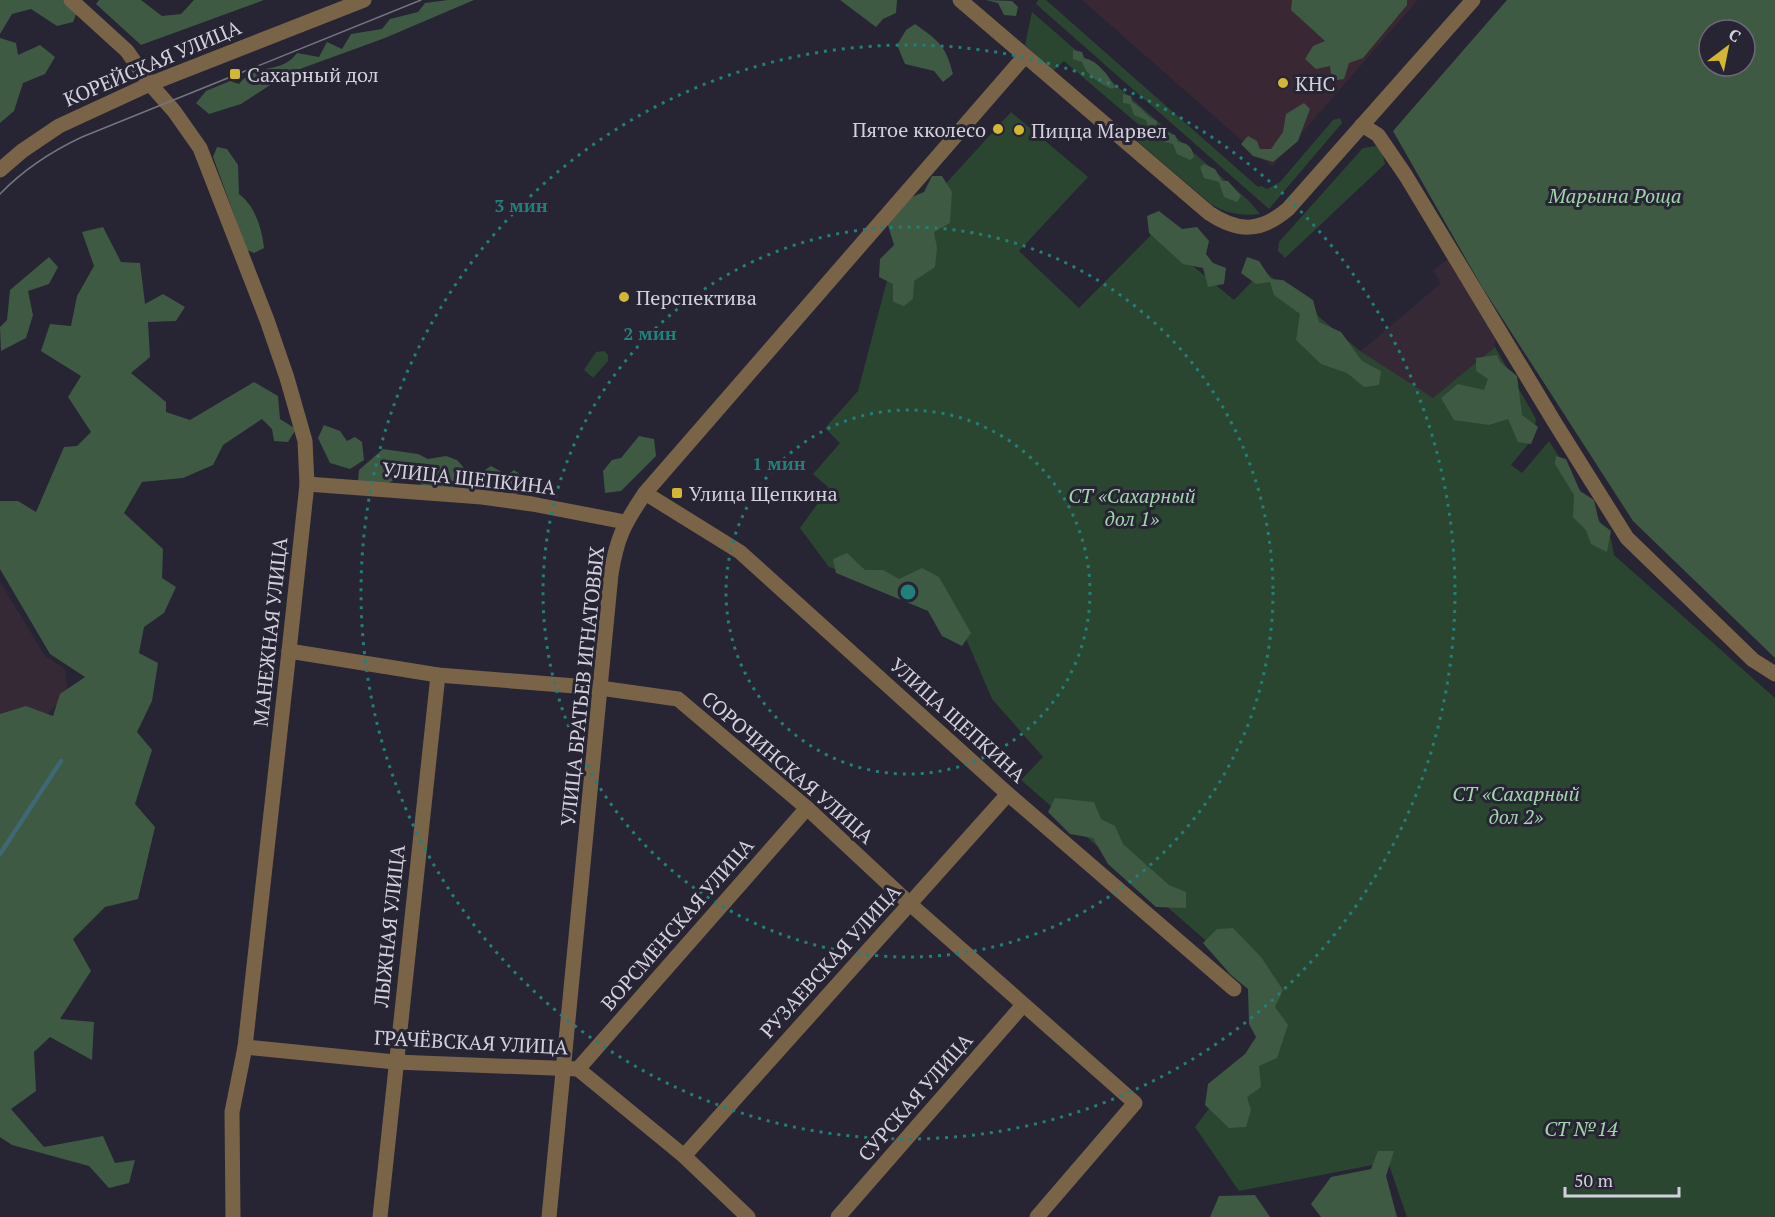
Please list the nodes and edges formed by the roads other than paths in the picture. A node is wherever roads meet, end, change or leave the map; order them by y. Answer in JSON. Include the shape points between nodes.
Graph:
{"nodes":[{"id":1,"x":71,"y":0,"type":"edge"},
{"id":2,"x":364,"y":0,"type":"edge"},
{"id":3,"x":960,"y":0,"type":"edge"},
{"id":4,"x":1473,"y":0,"type":"edge"},
{"id":5,"x":1025,"y":56,"type":"junction"},
{"id":6,"x":150,"y":84,"type":"junction"},
{"id":7,"x":1362,"y":124,"type":"junction"},
{"id":8,"x":0,"y":170,"type":"edge"},
{"id":9,"x":307,"y":484,"type":"junction"},
{"id":10,"x":645,"y":493,"type":"junction"},
{"id":11,"x":625,"y":522,"type":"junction"},
{"id":12,"x":289,"y":651,"type":"junction"},
{"id":13,"x":1775,"y":674,"type":"edge"},
{"id":14,"x":438,"y":675,"type":"junction"},
{"id":15,"x":600,"y":688,"type":"junction"},
{"id":16,"x":1008,"y":794,"type":"junction"},
{"id":17,"x":807,"y":808,"type":"junction"},
{"id":18,"x":910,"y":904,"type":"junction"},
{"id":19,"x":1234,"y":989,"type":"dead end"},
{"id":20,"x":1023,"y":1005,"type":"junction"},
{"id":21,"x":245,"y":1047,"type":"junction"},
{"id":22,"x":395,"y":1062,"type":"junction"},
{"id":23,"x":572,"y":1068,"type":"junction"},
{"id":24,"x":684,"y":1156,"type":"junction"},
{"id":25,"x":233,"y":1217,"type":"edge"},
{"id":26,"x":380,"y":1217,"type":"edge"},
{"id":27,"x":549,"y":1217,"type":"edge"},
{"id":28,"x":748,"y":1217,"type":"edge"},
{"id":29,"x":838,"y":1217,"type":"edge"},
{"id":30,"x":1037,"y":1217,"type":"edge"}],
"edges":[{"from":1,"to":6,"type":"street","name":"МАНЕЖНАЯ УЛИЦА","via":[[127,51]]},
{"from":2,"to":6,"type":"street","name":"КОРЕЙСКАЯ УЛИЦА"},
{"from":3,"to":5,"type":"street"},
{"from":4,"to":7,"type":"street"},
{"from":5,"to":7,"type":"street","via":[[1209,213],[1235,226],[1255,228],[1268,224],[1288,209]]},
{"from":5,"to":10,"type":"street","name":"УЛИЦА БРАТЬЕВ ИГНАТОВЫХ"},
{"from":6,"to":8,"type":"street","name":"КОРЕЙСКАЯ УЛИЦА","via":[[59,126]]},
{"from":6,"to":9,"type":"street","name":"МАНЕЖНАЯ УЛИЦА","via":[[200,148],[287,378],[305,441]]},
{"from":7,"to":13,"type":"street","via":[[1378,135],[1406,176],[1627,538],[1753,660]]},
{"from":9,"to":11,"type":"street","name":"УЛИЦА ЩЕПКИНА","via":[[482,497]]},
{"from":9,"to":12,"type":"street","name":"МАНЕЖНАЯ УЛИЦА"},
{"from":10,"to":11,"type":"street","name":"УЛИЦА БРАТЬЕВ ИГНАТОВЫХ"},
{"from":10,"to":16,"type":"street","name":"УЛИЦА ЩЕПКИНА","via":[[740,552]]},
{"from":11,"to":15,"type":"street","name":"УЛИЦА БРАТЬЕВ ИГНАТОВЫХ","via":[[611,574]]},
{"from":12,"to":14,"type":"street","name":"СОРОЧИНСКАЯ УЛИЦА"},
{"from":12,"to":21,"type":"street","name":"МАНЕЖНАЯ УЛИЦА"},
{"from":14,"to":15,"type":"street","name":"СОРОЧИНСКАЯ УЛИЦА"},
{"from":14,"to":22,"type":"street","name":"ЛЫЖНАЯ УЛИЦА"},
{"from":15,"to":17,"type":"street","name":"СОРОЧИНСКАЯ УЛИЦА","via":[[678,699]]},
{"from":15,"to":23,"type":"street","name":"УЛИЦА БРАТЬЕВ ИГНАТОВЫХ"},
{"from":16,"to":18,"type":"street","name":"РУЗАЕВСКАЯ УЛИЦА"},
{"from":16,"to":19,"type":"street","name":"УЛИЦА ЩЕПКИНА"},
{"from":17,"to":18,"type":"street","name":"СОРОЧИНСКАЯ УЛИЦА"},
{"from":17,"to":23,"type":"street","name":"ВОРСМЕНСКАЯ УЛИЦА"},
{"from":18,"to":20,"type":"street","name":"СОРОЧИНСКАЯ УЛИЦА"},
{"from":18,"to":24,"type":"street","name":"РУЗАЕВСКАЯ УЛИЦА"},
{"from":20,"to":29,"type":"street","name":"СУРСКАЯ УЛИЦА"},
{"from":20,"to":30,"type":"street","name":"СОРОЧИНСКАЯ УЛИЦА","via":[[1135,1103]]},
{"from":21,"to":22,"type":"street","name":"ГРАЧЁВСКАЯ УЛИЦА"},
{"from":21,"to":25,"type":"street","name":"МАНЕЖНАЯ УЛИЦА","via":[[232,1112]]},
{"from":22,"to":23,"type":"street","name":"ГРАЧЁВСКАЯ УЛИЦА"},
{"from":22,"to":26,"type":"street","name":"ЛЫЖНАЯ УЛИЦА"},
{"from":23,"to":24,"type":"street","name":"ГРАЧЁВСКАЯ УЛИЦА"},
{"from":23,"to":27,"type":"street","name":"УЛИЦА БРАТЬЕВ ИГНАТОВЫХ"},
{"from":24,"to":28,"type":"street","name":"ГРАЧЁВСКАЯ УЛИЦА"}]}
